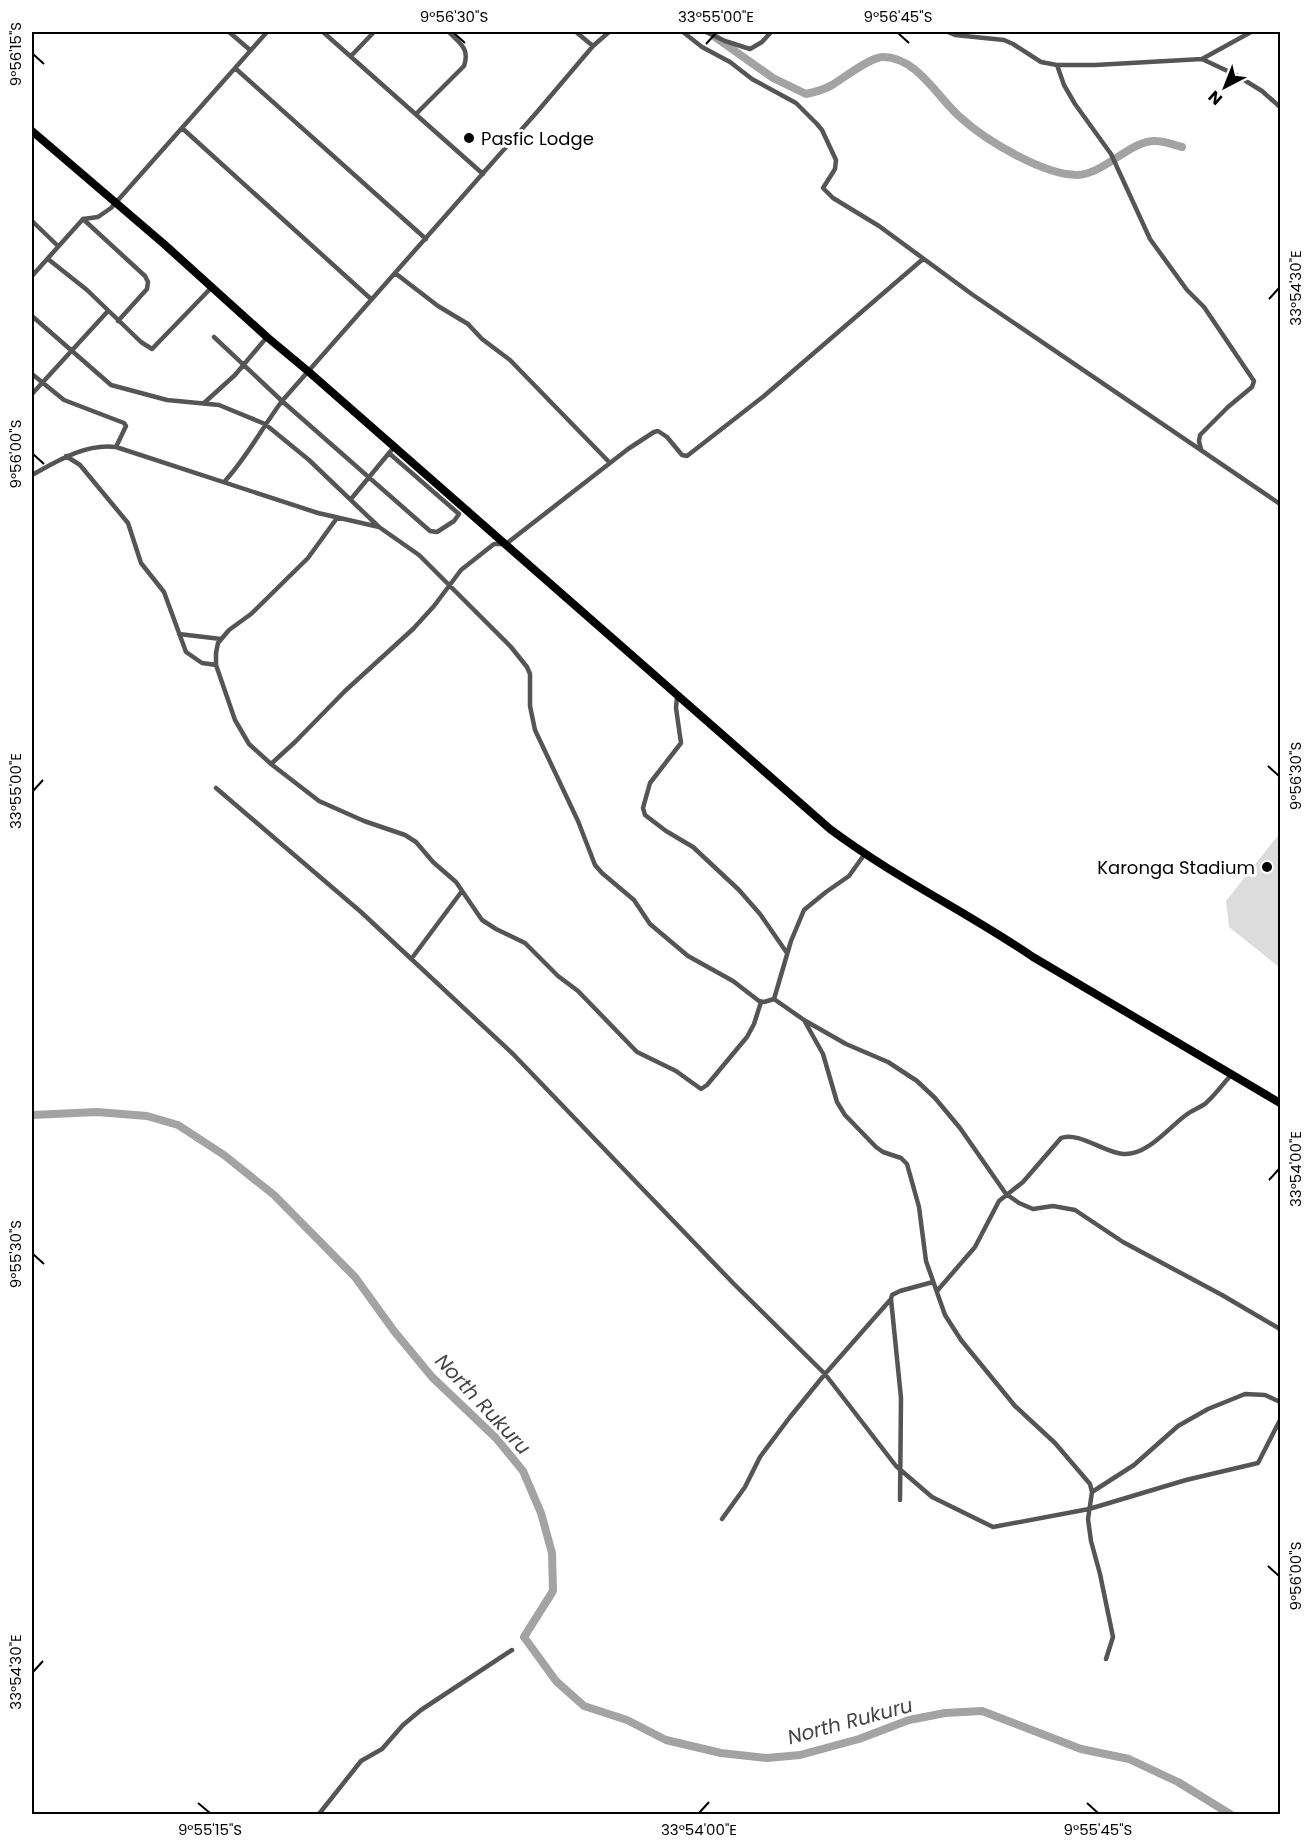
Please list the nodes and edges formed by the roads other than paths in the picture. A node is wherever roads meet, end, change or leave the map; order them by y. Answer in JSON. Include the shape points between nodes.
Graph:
{"nodes":[{"id":1,"x":229,"y":32,"type":"edge"},
{"id":2,"x":267,"y":32,"type":"edge"},
{"id":3,"x":323,"y":32,"type":"edge"},
{"id":4,"x":374,"y":32,"type":"edge"},
{"id":5,"x":449,"y":32,"type":"edge"},
{"id":6,"x":576,"y":32,"type":"edge"},
{"id":7,"x":609,"y":32,"type":"edge"},
{"id":8,"x":683,"y":32,"type":"edge"},
{"id":9,"x":706,"y":32,"type":"edge"},
{"id":10,"x":771,"y":32,"type":"edge"},
{"id":11,"x":948,"y":32,"type":"edge"},
{"id":12,"x":1251,"y":32,"type":"edge"},
{"id":13,"x":593,"y":46,"type":"junction"},
{"id":14,"x":250,"y":50,"type":"junction"},
{"id":15,"x":351,"y":56,"type":"junction"},
{"id":16,"x":1202,"y":59,"type":"junction"},
{"id":17,"x":1057,"y":65,"type":"junction"},
{"id":18,"x":235,"y":68,"type":"junction"},
{"id":19,"x":1281,"y":107,"type":"edge"},
{"id":20,"x":416,"y":114,"type":"junction"},
{"id":21,"x":182,"y":128,"type":"junction"},
{"id":22,"x":32,"y":131,"type":"edge"},
{"id":23,"x":483,"y":174,"type":"junction"},
{"id":24,"x":116,"y":203,"type":"junction"},
{"id":25,"x":83,"y":219,"type":"junction"},
{"id":26,"x":32,"y":221,"type":"edge"},
{"id":27,"x":426,"y":239,"type":"junction"},
{"id":28,"x":58,"y":246,"type":"junction"},
{"id":29,"x":48,"y":259,"type":"junction"},
{"id":30,"x":923,"y":259,"type":"junction"},
{"id":31,"x":395,"y":273,"type":"junction"},
{"id":32,"x":32,"y":276,"type":"edge"},
{"id":33,"x":212,"y":288,"type":"junction"},
{"id":34,"x":371,"y":300,"type":"junction"},
{"id":35,"x":108,"y":311,"type":"junction"},
{"id":36,"x":32,"y":316,"type":"edge"},
{"id":37,"x":118,"y":321,"type":"junction"},
{"id":38,"x":267,"y":337,"type":"junction"},
{"id":39,"x":214,"y":338,"type":"dead end"},
{"id":40,"x":72,"y":351,"type":"junction"},
{"id":41,"x":242,"y":365,"type":"junction"},
{"id":42,"x":309,"y":372,"type":"junction"},
{"id":43,"x":32,"y":374,"type":"edge"},
{"id":44,"x":41,"y":382,"type":"junction"},
{"id":45,"x":32,"y":394,"type":"edge"},
{"id":46,"x":282,"y":402,"type":"junction"},
{"id":47,"x":204,"y":403,"type":"junction"},
{"id":48,"x":265,"y":424,"type":"junction"},
{"id":49,"x":116,"y":447,"type":"junction"},
{"id":50,"x":1201,"y":449,"type":"junction"},
{"id":51,"x":392,"y":450,"type":"junction"},
{"id":52,"x":66,"y":456,"type":"junction"},
{"id":53,"x":610,"y":463,"type":"junction"},
{"id":54,"x":32,"y":475,"type":"edge"},
{"id":55,"x":370,"y":477,"type":"junction"},
{"id":56,"x":225,"y":481,"type":"junction"},
{"id":57,"x":351,"y":499,"type":"junction"},
{"id":58,"x":1281,"y":504,"type":"edge"},
{"id":59,"x":337,"y":518,"type":"junction"},
{"id":60,"x":379,"y":527,"type":"junction"},
{"id":61,"x":506,"y":544,"type":"junction"},
{"id":62,"x":448,"y":585,"type":"junction"},
{"id":63,"x":179,"y":634,"type":"junction"},
{"id":64,"x":221,"y":639,"type":"junction"},
{"id":65,"x":216,"y":665,"type":"junction"},
{"id":66,"x":677,"y":697,"type":"junction"},
{"id":67,"x":271,"y":764,"type":"junction"},
{"id":68,"x":216,"y":788,"type":"dead end"},
{"id":69,"x":864,"y":855,"type":"junction"},
{"id":70,"x":462,"y":891,"type":"junction"},
{"id":71,"x":788,"y":953,"type":"junction"},
{"id":72,"x":412,"y":958,"type":"junction"},
{"id":73,"x":774,"y":999,"type":"junction"},
{"id":74,"x":761,"y":1002,"type":"junction"},
{"id":75,"x":804,"y":1020,"type":"junction"},
{"id":76,"x":1231,"y":1074,"type":"junction"},
{"id":77,"x":1281,"y":1103,"type":"edge"},
{"id":78,"x":1006,"y":1194,"type":"junction"},
{"id":79,"x":933,"y":1282,"type":"junction"},
{"id":80,"x":937,"y":1291,"type":"junction"},
{"id":81,"x":891,"y":1299,"type":"junction"},
{"id":82,"x":1281,"y":1329,"type":"edge"},
{"id":83,"x":825,"y":1374,"type":"junction"},
{"id":84,"x":1281,"y":1402,"type":"edge"},
{"id":85,"x":1281,"y":1420,"type":"edge"},
{"id":86,"x":901,"y":1470,"type":"junction"},
{"id":87,"x":1092,"y":1492,"type":"junction"},
{"id":88,"x":900,"y":1500,"type":"dead end"},
{"id":89,"x":1089,"y":1509,"type":"junction"},
{"id":90,"x":722,"y":1519,"type":"dead end"},
{"id":91,"x":512,"y":1650,"type":"dead end"},
{"id":92,"x":1106,"y":1659,"type":"dead end"},
{"id":93,"x":319,"y":1815,"type":"edge"}],
"edges":[{"from":1,"to":14,"type":"street"},
{"from":2,"to":14,"type":"street"},
{"from":3,"to":15,"type":"street"},
{"from":4,"to":15,"type":"street"},
{"from":5,"to":20,"type":"street","via":[[466,50],[464,66]]},
{"from":6,"to":13,"type":"street"},
{"from":7,"to":13,"type":"street"},
{"from":8,"to":30,"type":"street","via":[[799,106],[822,130],[836,160],[823,189]]},
{"from":9,"to":10,"type":"street","via":[[750,50]]},
{"from":11,"to":17,"type":"street","via":[[1004,40],[1041,62]]},
{"from":12,"to":16,"type":"street"},
{"from":13,"to":23,"type":"street"},
{"from":14,"to":18,"type":"street"},
{"from":15,"to":20,"type":"street"},
{"from":16,"to":17,"type":"street"},
{"from":16,"to":19,"type":"street","via":[[1236,75]]},
{"from":17,"to":50,"type":"street","via":[[1075,104],[1111,154],[1150,239],[1204,307],[1254,381],[1200,435]]},
{"from":18,"to":21,"type":"street"},
{"from":18,"to":27,"type":"street"},
{"from":20,"to":23,"type":"street"},
{"from":21,"to":24,"type":"street"},
{"from":21,"to":34,"type":"street"},
{"from":22,"to":24,"type":"main road"},
{"from":23,"to":27,"type":"street"},
{"from":24,"to":25,"type":"street","via":[[104,214]]},
{"from":24,"to":33,"type":"main road"},
{"from":25,"to":28,"type":"street"},
{"from":25,"to":37,"type":"street","via":[[148,282],[147,290]]},
{"from":26,"to":28,"type":"street"},
{"from":27,"to":31,"type":"street"},
{"from":28,"to":29,"type":"street"},
{"from":29,"to":32,"type":"street"},
{"from":29,"to":35,"type":"street"},
{"from":30,"to":50,"type":"street"},
{"from":30,"to":53,"type":"street","via":[[764,396],[687,456],[682,456],[658,431]]},
{"from":31,"to":34,"type":"street"},
{"from":31,"to":53,"type":"street","via":[[468,324],[510,360]]},
{"from":33,"to":37,"type":"street","via":[[155,348],[148,348]]},
{"from":33,"to":38,"type":"main road"},
{"from":34,"to":42,"type":"street"},
{"from":35,"to":37,"type":"street"},
{"from":35,"to":40,"type":"street"},
{"from":36,"to":40,"type":"street"},
{"from":38,"to":41,"type":"street"},
{"from":38,"to":42,"type":"main road"},
{"from":39,"to":41,"type":"street"},
{"from":40,"to":44,"type":"street"},
{"from":40,"to":47,"type":"street","via":[[120,389],[167,400]]},
{"from":41,"to":46,"type":"street"},
{"from":41,"to":47,"type":"street"},
{"from":42,"to":46,"type":"street"},
{"from":42,"to":51,"type":"main road"},
{"from":43,"to":44,"type":"street"},
{"from":44,"to":45,"type":"street"},
{"from":44,"to":49,"type":"street","via":[[64,400],[124,423]]},
{"from":46,"to":48,"type":"street"},
{"from":46,"to":55,"type":"street"},
{"from":47,"to":48,"type":"street"},
{"from":48,"to":56,"type":"street"},
{"from":48,"to":57,"type":"street"},
{"from":49,"to":52,"type":"street","via":[[103,446]]},
{"from":49,"to":56,"type":"street"},
{"from":50,"to":58,"type":"street"},
{"from":51,"to":55,"type":"street"},
{"from":51,"to":55,"type":"street","via":[[459,514],[454,521],[434,533]]},
{"from":51,"to":61,"type":"main road"},
{"from":52,"to":54,"type":"street"},
{"from":52,"to":63,"type":"street","via":[[80,465],[129,523],[141,564],[164,592]]},
{"from":53,"to":61,"type":"street"},
{"from":55,"to":57,"type":"street"},
{"from":56,"to":59,"type":"street"},
{"from":57,"to":60,"type":"street"},
{"from":59,"to":60,"type":"street"},
{"from":59,"to":64,"type":"street","via":[[308,558]]},
{"from":60,"to":62,"type":"street","via":[[412,549]]},
{"from":61,"to":62,"type":"street","via":[[494,544]]},
{"from":61,"to":66,"type":"main road"},
{"from":62,"to":67,"type":"street","via":[[413,629]]},
{"from":62,"to":74,"type":"street","via":[[527,668],[536,730],[595,866],[634,900],[650,924],[693,960]]},
{"from":63,"to":64,"type":"street"},
{"from":63,"to":65,"type":"street","via":[[186,652],[201,663]]},
{"from":64,"to":65,"type":"street"},
{"from":65,"to":67,"type":"street","via":[[239,729]]},
{"from":66,"to":69,"type":"main road"},
{"from":66,"to":71,"type":"street","via":[[681,743],[650,783],[645,814],[693,847],[748,898]]},
{"from":67,"to":70,"type":"street","via":[[319,801],[416,842]]},
{"from":68,"to":72,"type":"street"},
{"from":69,"to":71,"type":"street","via":[[849,876],[804,910]]},
{"from":69,"to":76,"type":"main road"},
{"from":70,"to":72,"type":"street"},
{"from":70,"to":74,"type":"street","via":[[482,920],[525,943],[637,1052],[676,1071],[701,1089],[747,1037]]},
{"from":71,"to":73,"type":"street"},
{"from":72,"to":83,"type":"street","via":[[513,1054]]},
{"from":73,"to":74,"type":"street"},
{"from":73,"to":75,"type":"street"},
{"from":75,"to":78,"type":"street","via":[[917,1081],[960,1128]]},
{"from":75,"to":79,"type":"street","via":[[824,1054],[835,1096],[845,1115],[876,1147],[907,1164]]},
{"from":76,"to":77,"type":"main road"},
{"from":76,"to":78,"type":"street","via":[[1208,1101],[1136,1153],[1122,1154],[1065,1136],[1018,1187]]},
{"from":78,"to":80,"type":"street","via":[[993,1210],[975,1247]]},
{"from":78,"to":82,"type":"street","via":[[1033,1209],[1053,1206],[1075,1210],[1124,1242]]},
{"from":79,"to":80,"type":"street"},
{"from":79,"to":81,"type":"street","via":[[900,1291]]},
{"from":80,"to":87,"type":"street","via":[[945,1315],[967,1347],[1015,1406],[1088,1481]]},
{"from":81,"to":83,"type":"street"},
{"from":81,"to":86,"type":"street","via":[[902,1398]]},
{"from":83,"to":86,"type":"street"},
{"from":83,"to":90,"type":"street","via":[[760,1457]]},
{"from":84,"to":87,"type":"street","via":[[1265,1395],[1245,1394],[1208,1409],[1178,1426],[1134,1465]]},
{"from":85,"to":89,"type":"street","via":[[1258,1462]]},
{"from":86,"to":88,"type":"street"},
{"from":86,"to":89,"type":"street","via":[[932,1497],[993,1527]]},
{"from":87,"to":89,"type":"street"},
{"from":89,"to":92,"type":"street","via":[[1091,1541],[1113,1633]]},
{"from":91,"to":93,"type":"street","via":[[421,1710],[382,1749],[361,1761]]}]}
